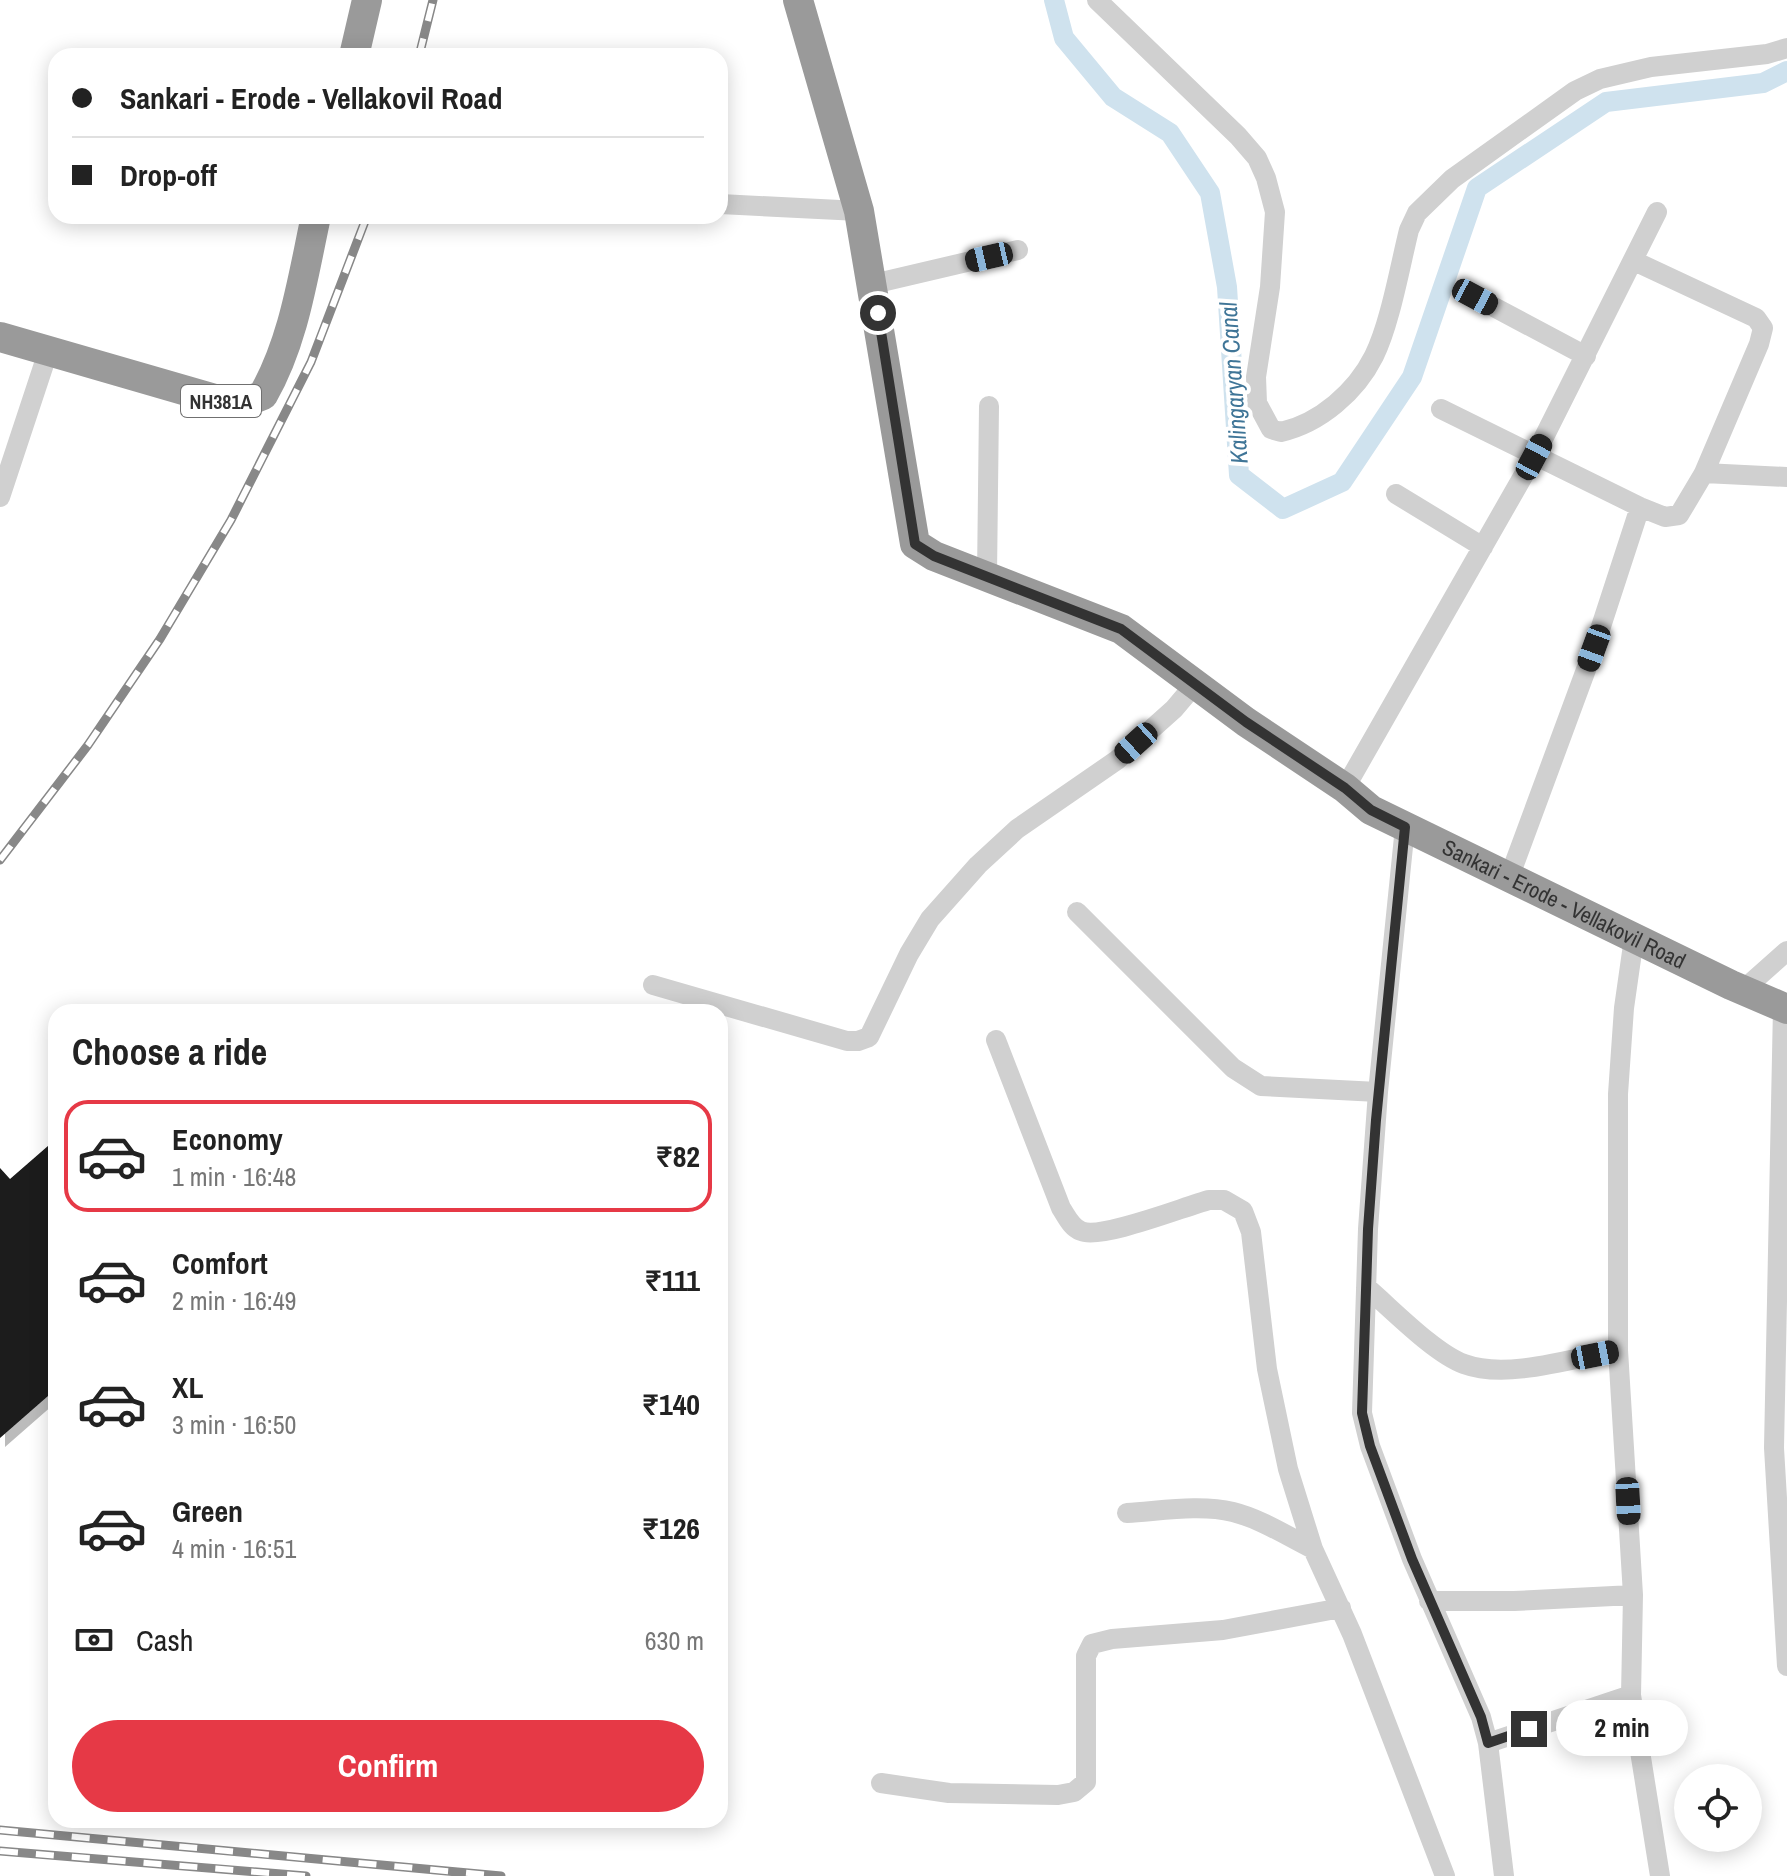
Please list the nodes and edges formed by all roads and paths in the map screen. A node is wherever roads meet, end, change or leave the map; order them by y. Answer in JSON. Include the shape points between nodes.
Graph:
{"nodes":[{"id":1,"x":367,"y":0,"type":"edge"},
{"id":2,"x":798,"y":0,"type":"edge"},
{"id":3,"x":1097,"y":0,"type":"edge"},
{"id":4,"x":356,"y":48,"type":"edge"},
{"id":5,"x":1787,"y":48,"type":"edge"},
{"id":6,"x":728,"y":204,"type":"edge"},
{"id":7,"x":859,"y":211,"type":"junction"},
{"id":8,"x":1657,"y":212,"type":"dead end"},
{"id":9,"x":314,"y":224,"type":"edge"},
{"id":10,"x":1018,"y":250,"type":"dead end"},
{"id":11,"x":1634,"y":261,"type":"junction"},
{"id":12,"x":873,"y":284,"type":"junction"},
{"id":13,"x":1475,"y":297,"type":"dead end"},
{"id":14,"x":0,"y":337,"type":"edge"},
{"id":15,"x":49,"y":349,"type":"junction"},
{"id":16,"x":1586,"y":356,"type":"junction"},
{"id":17,"x":989,"y":406,"type":"dead end"},
{"id":18,"x":1441,"y":409,"type":"dead end"},
{"id":19,"x":1534,"y":457,"type":"junction"},
{"id":20,"x":1704,"y":473,"type":"junction"},
{"id":21,"x":1787,"y":477,"type":"edge"},
{"id":22,"x":1396,"y":494,"type":"dead end"},
{"id":23,"x":0,"y":497,"type":"edge"},
{"id":24,"x":1640,"y":507,"type":"junction"},
{"id":25,"x":1483,"y":547,"type":"junction"},
{"id":26,"x":987,"y":576,"type":"junction"},
{"id":27,"x":1196,"y":683,"type":"junction"},
{"id":28,"x":1345,"y":788,"type":"junction"},
{"id":29,"x":1405,"y":827,"type":"junction"},
{"id":30,"x":1509,"y":878,"type":"junction"},
{"id":31,"x":1077,"y":912,"type":"dead end"},
{"id":32,"x":1634,"y":938,"type":"junction"},
{"id":33,"x":1787,"y":951,"type":"edge"},
{"id":34,"x":653,"y":985,"type":"dead end"},
{"id":35,"x":1743,"y":990,"type":"junction"},
{"id":36,"x":719,"y":1004,"type":"edge"},
{"id":37,"x":728,"y":1007,"type":"edge"},
{"id":38,"x":1785,"y":1008,"type":"edge"},
{"id":39,"x":996,"y":1040,"type":"dead end"},
{"id":40,"x":1378,"y":1092,"type":"junction"},
{"id":41,"x":1366,"y":1287,"type":"junction"},
{"id":42,"x":1618,"y":1350,"type":"junction"},
{"id":43,"x":1127,"y":1513,"type":"dead end"},
{"id":44,"x":1313,"y":1549,"type":"junction"},
{"id":45,"x":1633,"y":1595,"type":"junction"},
{"id":46,"x":1429,"y":1601,"type":"junction"},
{"id":47,"x":1341,"y":1608,"type":"junction"},
{"id":48,"x":1787,"y":1666,"type":"edge"},
{"id":49,"x":1631,"y":1695,"type":"junction"},
{"id":50,"x":1488,"y":1743,"type":"junction"},
{"id":51,"x":881,"y":1783,"type":"dead end"},
{"id":52,"x":1445,"y":1876,"type":"edge"},
{"id":53,"x":1504,"y":1876,"type":"edge"},
{"id":54,"x":1660,"y":1876,"type":"edge"}],
"edges":[{"from":1,"to":4,"type":"highway"},
{"from":2,"to":7,"type":"highway","name":"Sankari - Erode - Vellakovil Road"},
{"from":3,"to":5,"type":"street","via":[[1257,158],[1275,212],[1257,403],[1271,429],[1281,432],[1316,418],[1346,395],[1374,355],[1409,230],[1417,213],[1452,179],[1575,91],[1600,79]]},
{"from":6,"to":7,"type":"street"},
{"from":7,"to":12,"type":"highway","name":"Sankari - Erode - Vellakovil Road"},
{"from":8,"to":11,"type":"street"},
{"from":9,"to":15,"type":"highway","number":"NH381A","via":[[297,304],[263,395],[232,404]]},
{"from":10,"to":12,"type":"street"},
{"from":11,"to":16,"type":"street"},
{"from":11,"to":20,"type":"street","via":[[1756,318],[1763,328]]},
{"from":12,"to":26,"type":"highway","name":"Sankari - Erode - Vellakovil Road","via":[[915,544]]},
{"from":13,"to":16,"type":"street"},
{"from":14,"to":15,"type":"highway","number":"NH381A"},
{"from":15,"to":23,"type":"street"},
{"from":16,"to":19,"type":"street"},
{"from":17,"to":26,"type":"street"},
{"from":18,"to":19,"type":"street"},
{"from":19,"to":24,"type":"street"},
{"from":19,"to":25,"type":"street"},
{"from":20,"to":21,"type":"street"},
{"from":20,"to":24,"type":"street","via":[[1679,515],[1665,517]]},
{"from":22,"to":25,"type":"street"},
{"from":24,"to":30,"type":"street"},
{"from":25,"to":28,"type":"street"},
{"from":26,"to":27,"type":"highway","name":"Sankari - Erode - Vellakovil Road","via":[[1121,629]]},
{"from":27,"to":28,"type":"highway","name":"Sankari - Erode - Vellakovil Road"},
{"from":27,"to":37,"type":"street","via":[[1117,760],[1017,829],[978,865],[930,919],[869,1037],[847,1041]]},
{"from":28,"to":29,"type":"highway","name":"Sankari - Erode - Vellakovil Road","via":[[1371,810]]},
{"from":29,"to":30,"type":"highway","name":"Sankari - Erode - Vellakovil Road"},
{"from":29,"to":40,"type":"street"},
{"from":30,"to":32,"type":"highway","name":"Sankari - Erode - Vellakovil Road"},
{"from":31,"to":40,"type":"street","via":[[1249,1080],[1278,1088]]},
{"from":32,"to":35,"type":"highway","name":"Sankari - Erode - Vellakovil Road"},
{"from":32,"to":42,"type":"street","via":[[1618,1094]]},
{"from":33,"to":35,"type":"street"},
{"from":34,"to":36,"type":"street"},
{"from":35,"to":38,"type":"highway","name":"Sankari - Erode - Vellakovil Road"},
{"from":38,"to":48,"type":"street","via":[[1774,1448]]},
{"from":39,"to":44,"type":"street","via":[[1061,1208],[1080,1231],[1101,1234],[1209,1200],[1224,1200],[1243,1211],[1251,1232],[1274,1411]]},
{"from":40,"to":41,"type":"street"},
{"from":41,"to":42,"type":"street","via":[[1462,1364],[1524,1368]]},
{"from":41,"to":46,"type":"street","via":[[1362,1413]]},
{"from":42,"to":45,"type":"street"},
{"from":43,"to":44,"type":"street","via":[[1232,1512]]},
{"from":44,"to":47,"type":"street"},
{"from":45,"to":46,"type":"street"},
{"from":45,"to":49,"type":"street"},
{"from":46,"to":50,"type":"street"},
{"from":47,"to":51,"type":"street","via":[[1223,1630],[1092,1644],[1086,1656],[1086,1782],[1074,1792],[949,1793]]},
{"from":47,"to":52,"type":"street"},
{"from":49,"to":50,"type":"street"},
{"from":49,"to":54,"type":"street"},
{"from":50,"to":53,"type":"street"}]}
